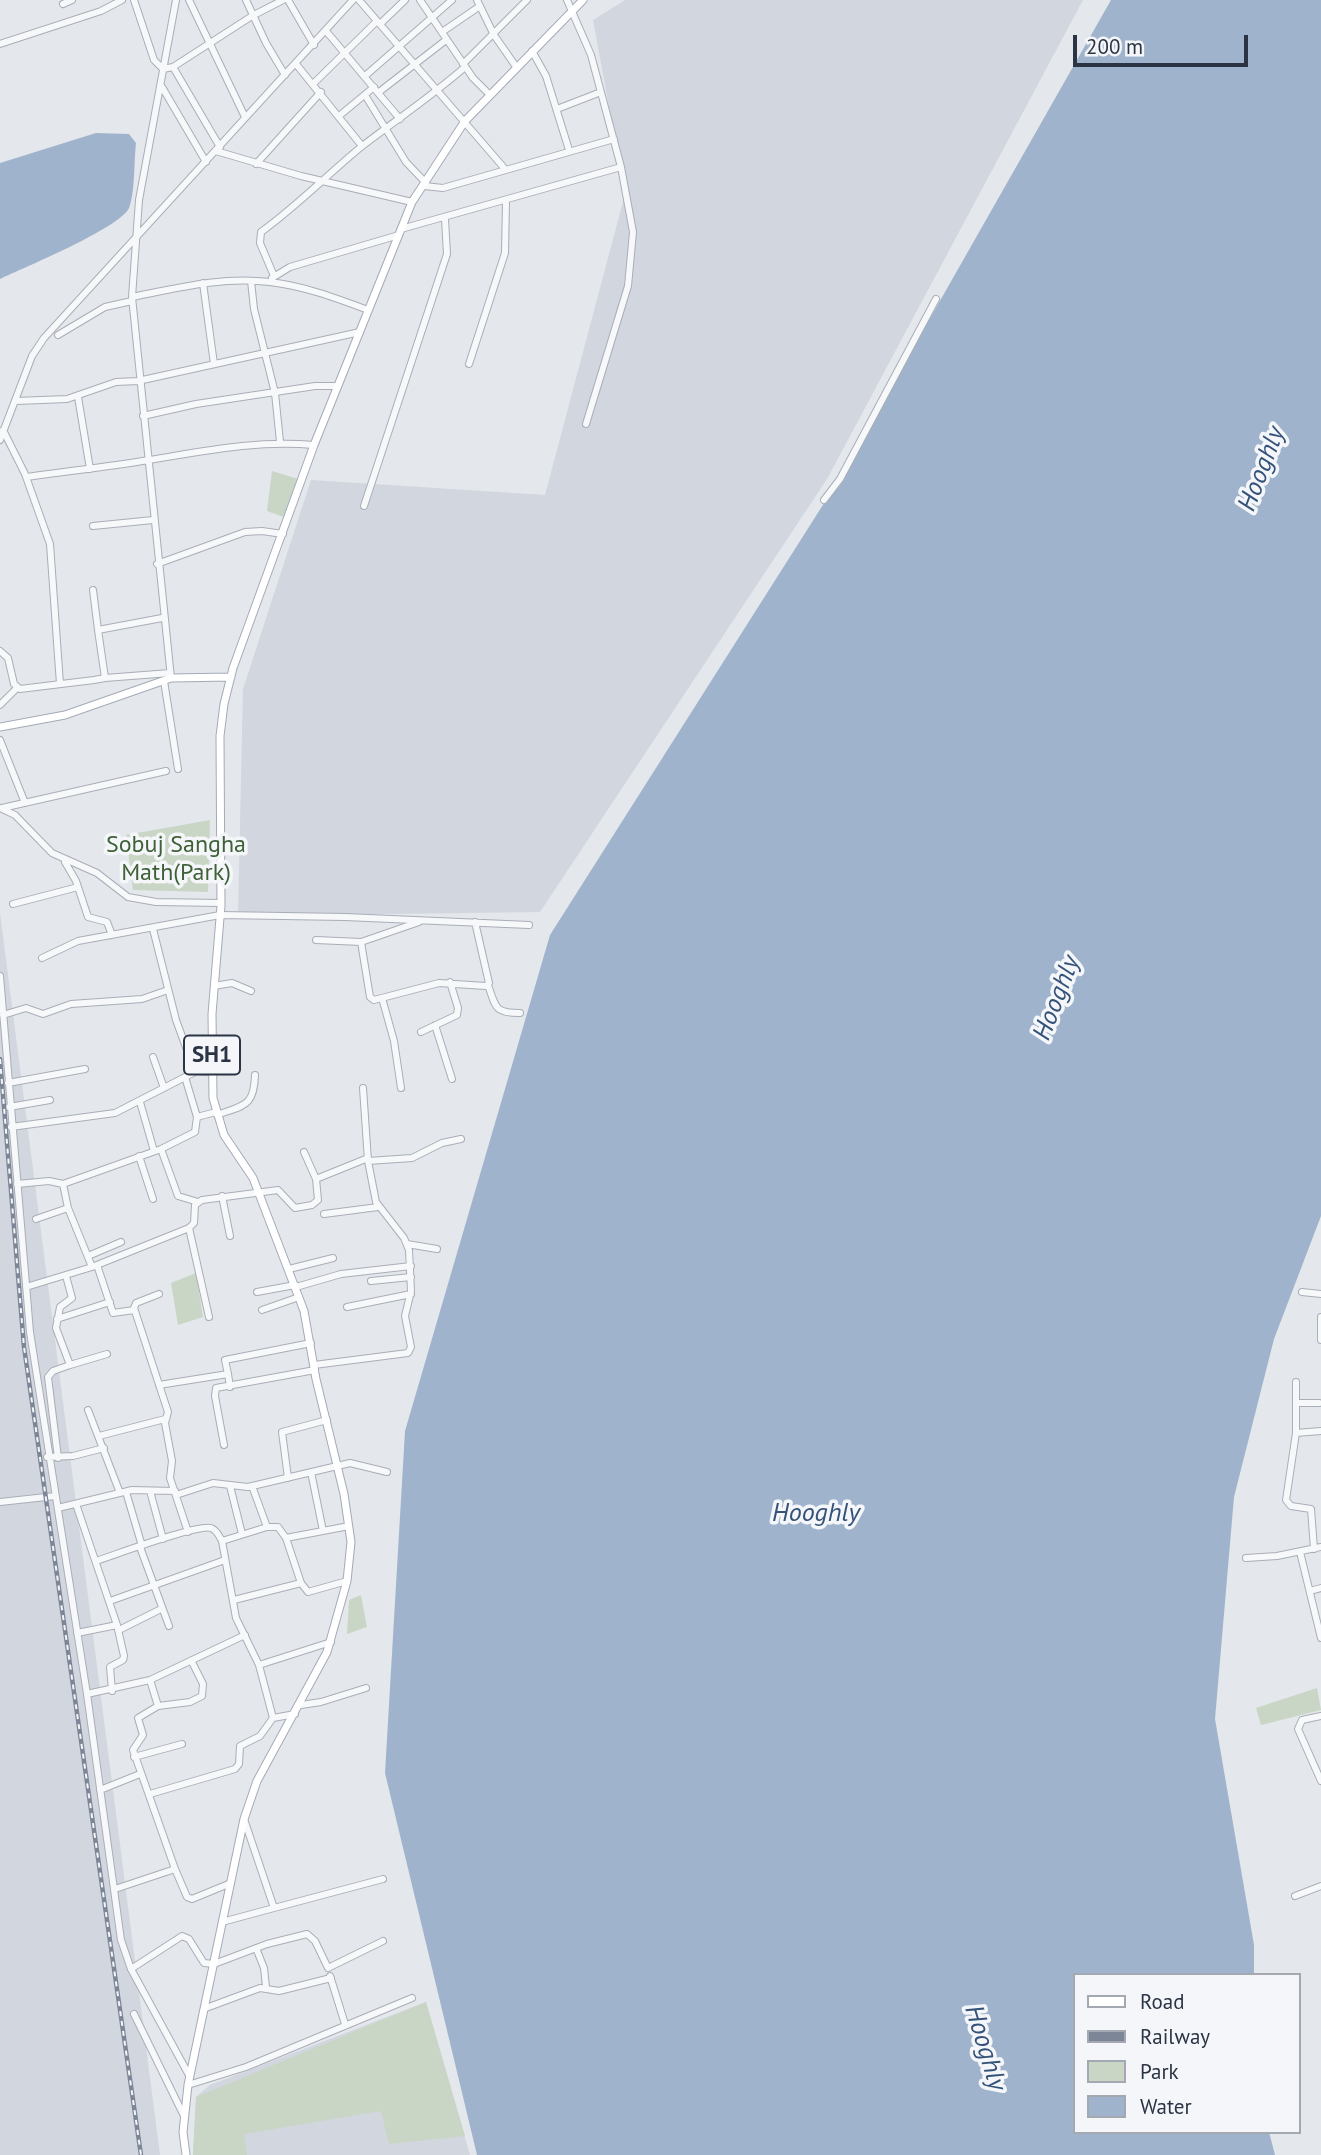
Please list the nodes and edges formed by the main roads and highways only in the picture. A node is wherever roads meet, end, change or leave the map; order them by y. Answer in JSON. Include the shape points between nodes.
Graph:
{"nodes":[{"id":1,"x":583,"y":0,"type":"edge"},
{"id":2,"x":230,"y":677,"type":"junction"},
{"id":3,"x":0,"y":727,"type":"edge"},
{"id":4,"x":186,"y":2155,"type":"edge"}],
"edges":[{"from":1,"to":2,"type":"main road","number":"SH1","via":[[465,121],[412,202],[314,444]]},
{"from":2,"to":3,"type":"main road","via":[[169,677],[65,715]]},
{"from":2,"to":4,"type":"main road","number":"SH1","via":[[220,736],[220,915],[212,1072],[216,1114],[259,1192],[299,1297],[338,1465],[351,1552],[331,1642],[257,1781],[244,1819],[189,2081],[184,2116]]}]}
